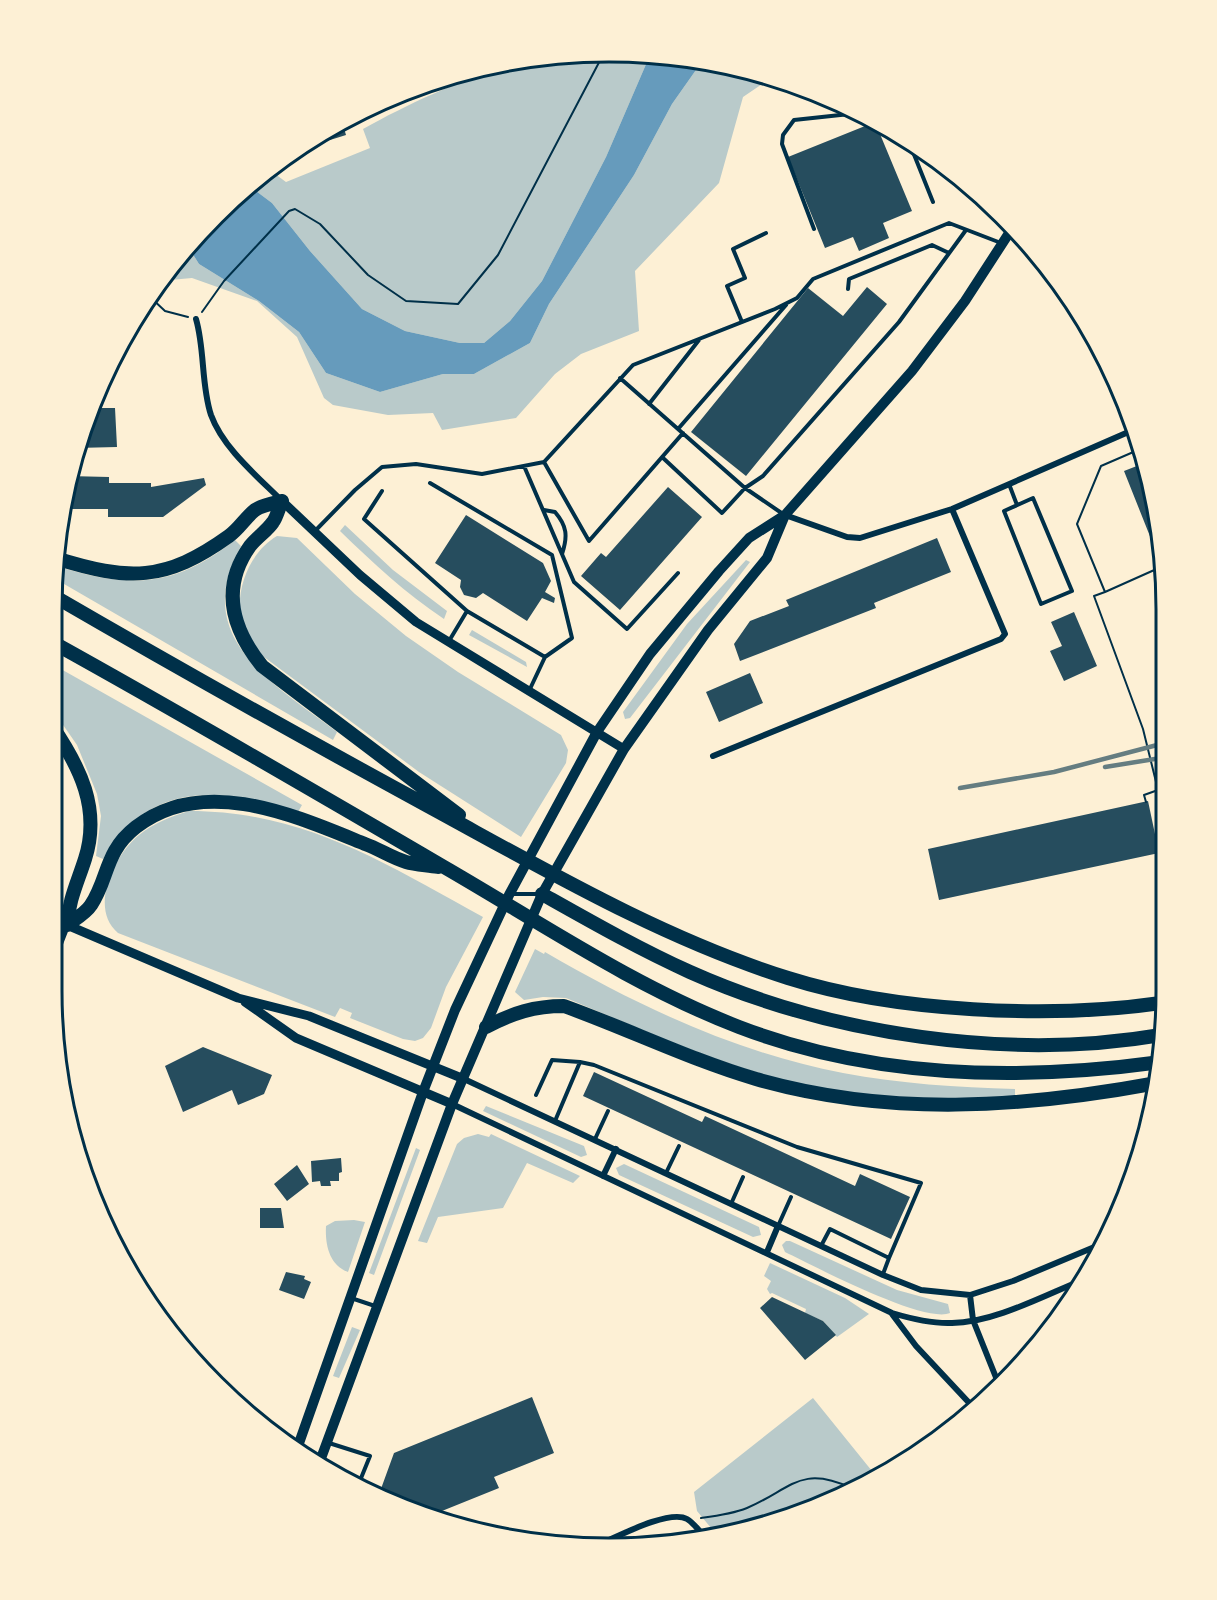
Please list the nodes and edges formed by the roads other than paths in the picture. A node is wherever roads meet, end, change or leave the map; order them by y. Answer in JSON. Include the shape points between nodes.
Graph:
{"nodes":[{"id":1,"x":843,"y":115,"type":"edge"},
{"id":2,"x":915,"y":156,"type":"edge"},
{"id":3,"x":933,"y":202,"type":"dead end"},
{"id":4,"x":814,"y":229,"type":"dead end"},
{"id":5,"x":966,"y":230,"type":"junction"},
{"id":6,"x":766,"y":233,"type":"dead end"},
{"id":7,"x":1008,"y":236,"type":"edge"},
{"id":8,"x":1003,"y":244,"type":"junction"},
{"id":9,"x":949,"y":253,"type":"junction"},
{"id":10,"x":848,"y":289,"type":"dead end"},
{"id":11,"x":789,"y":302,"type":"junction"},
{"id":12,"x":196,"y":319,"type":"road end"},
{"id":13,"x":742,"y":322,"type":"junction"},
{"id":14,"x":700,"y":338,"type":"junction"},
{"id":15,"x":620,"y":378,"type":"junction"},
{"id":16,"x":649,"y":404,"type":"junction"},
{"id":17,"x":678,"y":429,"type":"junction"},
{"id":18,"x":683,"y":433,"type":"junction"},
{"id":19,"x":1126,"y":433,"type":"edge"},
{"id":20,"x":662,"y":457,"type":"junction"},
{"id":21,"x":544,"y":462,"type":"junction"},
{"id":22,"x":524,"y":466,"type":"junction"},
{"id":23,"x":430,"y":483,"type":"dead end"},
{"id":24,"x":1009,"y":484,"type":"junction"},
{"id":25,"x":745,"y":488,"type":"junction"},
{"id":26,"x":382,"y":491,"type":"dead end"},
{"id":27,"x":282,"y":501,"type":"junction"},
{"id":28,"x":1017,"y":505,"type":"junction"},
{"id":29,"x":952,"y":509,"type":"junction"},
{"id":30,"x":543,"y":510,"type":"junction"},
{"id":31,"x":785,"y":515,"type":"junction"},
{"id":32,"x":315,"y":532,"type":"junction"},
{"id":33,"x":562,"y":554,"type":"junction"},
{"id":34,"x":64,"y":561,"type":"edge"},
{"id":35,"x":678,"y":573,"type":"dead end"},
{"id":36,"x":62,"y":601,"type":"edge"},
{"id":37,"x":467,"y":611,"type":"junction"},
{"id":38,"x":448,"y":643,"type":"junction"},
{"id":39,"x":62,"y":648,"type":"edge"},
{"id":40,"x":544,"y":657,"type":"junction"},
{"id":41,"x":528,"y":691,"type":"junction"},
{"id":42,"x":597,"y":732,"type":"junction"},
{"id":43,"x":62,"y":742,"type":"edge"},
{"id":44,"x":624,"y":749,"type":"junction"},
{"id":45,"x":713,"y":756,"type":"dead end"},
{"id":46,"x":490,"y":840,"type":"junction"},
{"id":47,"x":446,"y":868,"type":"junction"},
{"id":48,"x":542,"y":894,"type":"junction"},
{"id":49,"x":509,"y":895,"type":"junction"},
{"id":50,"x":62,"y":925,"type":"edge"},
{"id":51,"x":67,"y":926,"type":"junction"},
{"id":52,"x":62,"y":939,"type":"edge"},
{"id":53,"x":238,"y":998,"type":"junction"},
{"id":54,"x":1155,"y":1004,"type":"edge"},
{"id":55,"x":486,"y":1027,"type":"junction"},
{"id":56,"x":1153,"y":1036,"type":"edge"},
{"id":57,"x":580,"y":1062,"type":"junction"},
{"id":58,"x":1151,"y":1063,"type":"edge"},
{"id":59,"x":433,"y":1065,"type":"junction"},
{"id":60,"x":464,"y":1079,"type":"junction"},
{"id":61,"x":1147,"y":1084,"type":"edge"},
{"id":62,"x":423,"y":1092,"type":"junction"},
{"id":63,"x":536,"y":1095,"type":"dead end"},
{"id":64,"x":452,"y":1104,"type":"junction"},
{"id":65,"x":608,"y":1111,"type":"dead end"},
{"id":66,"x":555,"y":1121,"type":"junction"},
{"id":67,"x":595,"y":1139,"type":"junction"},
{"id":68,"x":679,"y":1146,"type":"dead end"},
{"id":69,"x":616,"y":1149,"type":"junction"},
{"id":70,"x":666,"y":1173,"type":"junction"},
{"id":71,"x":603,"y":1176,"type":"junction"},
{"id":72,"x":743,"y":1177,"type":"dead end"},
{"id":73,"x":791,"y":1197,"type":"dead end"},
{"id":74,"x":730,"y":1204,"type":"junction"},
{"id":75,"x":778,"y":1226,"type":"junction"},
{"id":76,"x":821,"y":1246,"type":"junction"},
{"id":77,"x":1091,"y":1249,"type":"edge"},
{"id":78,"x":767,"y":1251,"type":"junction"},
{"id":79,"x":889,"y":1258,"type":"junction"},
{"id":80,"x":883,"y":1275,"type":"junction"},
{"id":81,"x":1069,"y":1285,"type":"edge"},
{"id":82,"x":970,"y":1295,"type":"junction"},
{"id":83,"x":350,"y":1298,"type":"junction"},
{"id":84,"x":376,"y":1307,"type":"junction"},
{"id":85,"x":892,"y":1313,"type":"junction"},
{"id":86,"x":973,"y":1320,"type":"junction"},
{"id":87,"x":996,"y":1377,"type":"edge"},
{"id":88,"x":969,"y":1403,"type":"edge"},
{"id":89,"x":299,"y":1442,"type":"edge"},
{"id":90,"x":327,"y":1442,"type":"junction"},
{"id":91,"x":322,"y":1457,"type":"edge"},
{"id":92,"x":361,"y":1479,"type":"edge"},
{"id":93,"x":699,"y":1531,"type":"edge"},
{"id":94,"x":616,"y":1538,"type":"edge"}],
"edges":[{"from":1,"to":4,"type":"lane","via":[[794,120],[783,135],[782,144]]},
{"from":2,"to":3,"type":"lane"},
{"from":5,"to":8,"type":"lane"},
{"from":5,"to":9,"type":"lane"},
{"from":5,"to":11,"type":"lane","via":[[949,223],[813,279]]},
{"from":6,"to":13,"type":"lane","via":[[733,249],[745,278],[727,286]]},
{"from":7,"to":8,"type":"main road"},
{"from":8,"to":31,"type":"main road","via":[[912,371]]},
{"from":9,"to":10,"type":"lane","via":[[932,245],[849,279]]},
{"from":9,"to":25,"type":"lane","via":[[899,322],[763,476]]},
{"from":11,"to":13,"type":"lane"},
{"from":11,"to":17,"type":"lane"},
{"from":12,"to":27,"type":"street","via":[[203,343],[210,413],[218,431]]},
{"from":13,"to":14,"type":"lane"},
{"from":14,"to":15,"type":"lane","via":[[633,365]]},
{"from":14,"to":16,"type":"lane"},
{"from":15,"to":16,"type":"lane"},
{"from":15,"to":21,"type":"lane"},
{"from":16,"to":17,"type":"lane"},
{"from":17,"to":18,"type":"lane"},
{"from":18,"to":20,"type":"lane"},
{"from":18,"to":25,"type":"lane"},
{"from":19,"to":24,"type":"street"},
{"from":20,"to":21,"type":"lane","via":[[589,541]]},
{"from":20,"to":25,"type":"lane","via":[[722,513]]},
{"from":21,"to":22,"type":"lane"},
{"from":22,"to":30,"type":"lane"},
{"from":22,"to":32,"type":"lane","via":[[482,474],[416,464],[382,467]]},
{"from":23,"to":40,"type":"lane","via":[[552,555],[572,638]]},
{"from":24,"to":28,"type":"lane"},
{"from":24,"to":29,"type":"street"},
{"from":25,"to":31,"type":"lane"},
{"from":26,"to":37,"type":"lane","via":[[364,519]]},
{"from":27,"to":32,"type":"street"},
{"from":27,"to":34,"type":"highway","via":[[256,509],[213,548],[173,568],[130,574]]},
{"from":27,"to":46,"type":"highway","via":[[274,522],[250,547],[233,583],[234,619],[248,648],[262,666],[290,689]]},
{"from":28,"to":28,"type":"lane","via":[[1033,498],[1072,591],[1041,604],[1004,511]]},
{"from":29,"to":31,"type":"street","via":[[860,538],[826,531]]},
{"from":29,"to":45,"type":"street","via":[[1005,634],[1001,639]]},
{"from":30,"to":33,"type":"lane"},
{"from":30,"to":33,"type":"lane","via":[[555,512],[564,522],[567,539]]},
{"from":31,"to":42,"type":"main road","via":[[749,538],[719,571],[650,654]]},
{"from":31,"to":44,"type":"main road","via":[[767,558],[708,630]]},
{"from":32,"to":38,"type":"street","via":[[384,597]]},
{"from":33,"to":35,"type":"lane","via":[[574,582],[627,629]]},
{"from":36,"to":46,"type":"highway"},
{"from":37,"to":38,"type":"lane"},
{"from":37,"to":40,"type":"lane"},
{"from":38,"to":41,"type":"street"},
{"from":39,"to":47,"type":"highway"},
{"from":40,"to":41,"type":"lane"},
{"from":41,"to":42,"type":"street"},
{"from":42,"to":44,"type":"street"},
{"from":42,"to":49,"type":"main road"},
{"from":43,"to":51,"type":"highway","via":[[80,771],[91,813],[91,836],[68,901]]},
{"from":44,"to":48,"type":"main road"},
{"from":46,"to":54,"type":"highway","via":[[692,942],[790,979],[830,989],[908,1002],[1020,1010],[1079,1011]]},
{"from":47,"to":51,"type":"highway","via":[[407,862],[263,807],[199,802],[163,811],[134,828],[119,843],[91,906]]},
{"from":47,"to":58,"type":"highway","via":[[570,943],[693,1007],[740,1028],[821,1052],[874,1062],[984,1072],[1084,1070]]},
{"from":48,"to":49,"type":"lane"},
{"from":48,"to":55,"type":"main road"},
{"from":48,"to":56,"type":"highway","via":[[691,973],[778,1005],[849,1025],[938,1039],[1019,1043]]},
{"from":49,"to":59,"type":"main road","via":[[474,965]]},
{"from":50,"to":51,"type":"street"},
{"from":51,"to":52,"type":"street"},
{"from":51,"to":53,"type":"street"},
{"from":53,"to":59,"type":"street","via":[[309,1016]]},
{"from":53,"to":62,"type":"street","via":[[296,1038]]},
{"from":55,"to":60,"type":"main road"},
{"from":55,"to":61,"type":"highway","via":[[514,1013],[540,1006],[564,1006],[754,1078],[855,1101],[913,1106],[1015,1104]]},
{"from":57,"to":63,"type":"lane","via":[[552,1060]]},
{"from":57,"to":66,"type":"lane"},
{"from":57,"to":79,"type":"lane","via":[[797,1147],[921,1183]]},
{"from":59,"to":60,"type":"street"},
{"from":59,"to":62,"type":"main road"},
{"from":60,"to":64,"type":"main road"},
{"from":60,"to":66,"type":"street"},
{"from":62,"to":64,"type":"street"},
{"from":62,"to":83,"type":"main road"},
{"from":64,"to":71,"type":"street"},
{"from":64,"to":84,"type":"main road"},
{"from":65,"to":67,"type":"lane"},
{"from":66,"to":67,"type":"street"},
{"from":67,"to":69,"type":"street"},
{"from":68,"to":70,"type":"lane"},
{"from":69,"to":70,"type":"street"},
{"from":69,"to":71,"type":"street"},
{"from":70,"to":74,"type":"street"},
{"from":71,"to":78,"type":"street"},
{"from":72,"to":74,"type":"lane"},
{"from":73,"to":75,"type":"lane"},
{"from":74,"to":75,"type":"street"},
{"from":75,"to":76,"type":"street"},
{"from":75,"to":78,"type":"street"},
{"from":76,"to":79,"type":"lane","via":[[830,1229]]},
{"from":76,"to":80,"type":"street"},
{"from":77,"to":82,"type":"street"},
{"from":78,"to":85,"type":"street"},
{"from":79,"to":80,"type":"lane"},
{"from":80,"to":82,"type":"street","via":[[921,1290]]},
{"from":81,"to":86,"type":"street"},
{"from":82,"to":86,"type":"street"},
{"from":83,"to":84,"type":"lane"},
{"from":83,"to":89,"type":"main road"},
{"from":84,"to":90,"type":"main road"},
{"from":85,"to":86,"type":"street","via":[[916,1320]]},
{"from":85,"to":88,"type":"street","via":[[916,1346]]},
{"from":86,"to":87,"type":"street"},
{"from":90,"to":91,"type":"main road"},
{"from":90,"to":92,"type":"lane","via":[[369,1456]]},
{"from":93,"to":94,"type":"street","via":[[681,1516],[667,1517]]}]}
